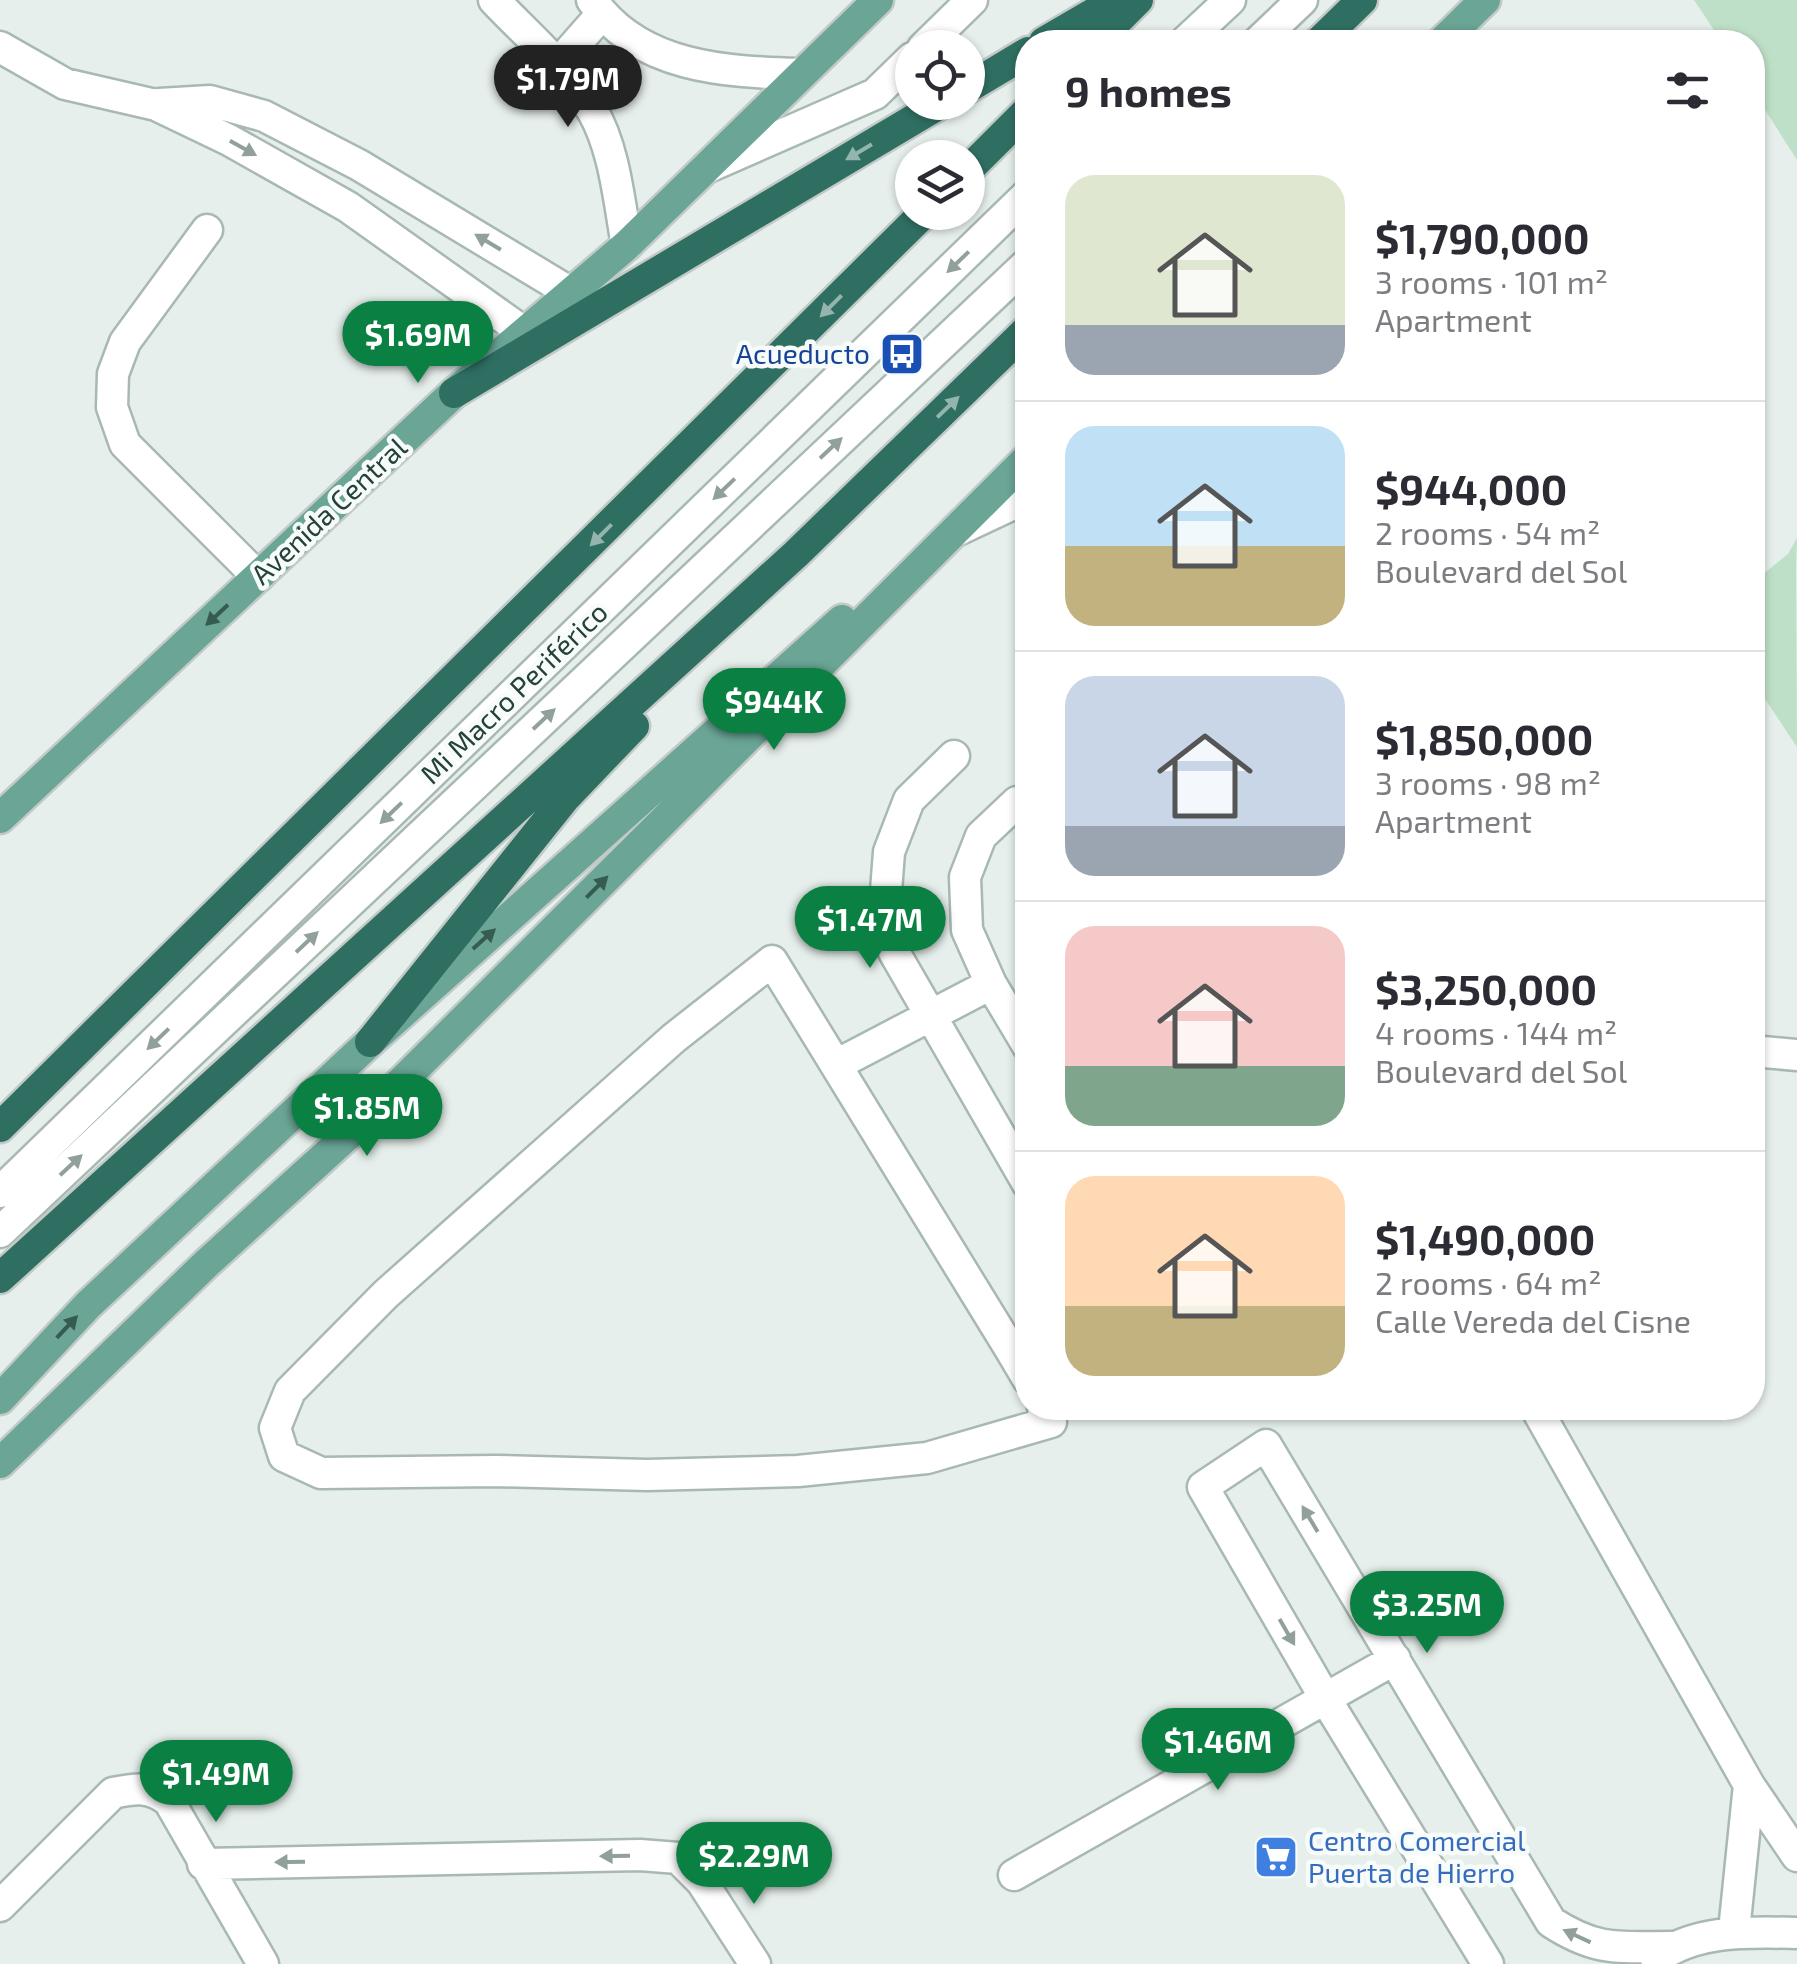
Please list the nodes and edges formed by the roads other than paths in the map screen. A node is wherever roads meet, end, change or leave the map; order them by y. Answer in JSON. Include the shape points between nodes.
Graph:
{"nodes":[{"id":1,"x":494,"y":0,"type":"edge"},
{"id":2,"x":878,"y":0,"type":"edge"},
{"id":3,"x":972,"y":0,"type":"edge"},
{"id":4,"x":1116,"y":0,"type":"edge"},
{"id":5,"x":1138,"y":0,"type":"edge"},
{"id":6,"x":1230,"y":0,"type":"edge"},
{"id":7,"x":1302,"y":0,"type":"edge"},
{"id":8,"x":1362,"y":0,"type":"edge"},
{"id":9,"x":1485,"y":0,"type":"edge"},
{"id":10,"x":597,"y":7,"type":"edge"},
{"id":11,"x":941,"y":30,"type":"edge"},
{"id":12,"x":1065,"y":30,"type":"edge"},
{"id":13,"x":1108,"y":30,"type":"edge"},
{"id":14,"x":1198,"y":30,"type":"edge"},
{"id":15,"x":1271,"y":30,"type":"edge"},
{"id":16,"x":1331,"y":30,"type":"edge"},
{"id":17,"x":1454,"y":30,"type":"edge"},
{"id":18,"x":0,"y":47,"type":"edge"},
{"id":19,"x":1015,"y":60,"type":"edge"},
{"id":20,"x":558,"y":64,"type":"junction"},
{"id":21,"x":800,"y":74,"type":"junction"},
{"id":22,"x":895,"y":75,"type":"edge"},
{"id":23,"x":985,"y":78,"type":"edge"},
{"id":24,"x":156,"y":104,"type":"junction"},
{"id":25,"x":913,"y":120,"type":"edge"},
{"id":26,"x":1015,"y":123,"type":"edge"},
{"id":27,"x":985,"y":153,"type":"edge"},
{"id":28,"x":705,"y":169,"type":"junction"},
{"id":29,"x":1015,"y":207,"type":"edge"},
{"id":30,"x":208,"y":230,"type":"dead end"},
{"id":31,"x":907,"y":230,"type":"edge"},
{"id":32,"x":627,"y":245,"type":"junction"},
{"id":33,"x":1015,"y":275,"type":"edge"},
{"id":34,"x":571,"y":293,"type":"junction"},
{"id":35,"x":525,"y":332,"type":"junction"},
{"id":36,"x":1015,"y":342,"type":"edge"},
{"id":37,"x":454,"y":394,"type":"junction"},
{"id":38,"x":1015,"y":471,"type":"edge"},
{"id":39,"x":1015,"y":503,"type":"edge"},
{"id":40,"x":955,"y":531,"type":"junction"},
{"id":41,"x":796,"y":554,"type":"junction"},
{"id":42,"x":258,"y":576,"type":"junction"},
{"id":43,"x":954,"y":756,"type":"dead end"},
{"id":44,"x":1015,"y":804,"type":"edge"},
{"id":45,"x":2,"y":813,"type":"edge"},
{"id":46,"x":990,"y":984,"type":"junction"},
{"id":47,"x":931,"y":1016,"type":"junction"},
{"id":48,"x":1015,"y":1025,"type":"edge"},
{"id":49,"x":370,"y":1042,"type":"junction"},
{"id":50,"x":1765,"y":1053,"type":"edge"},
{"id":51,"x":1797,"y":1055,"type":"edge"},
{"id":52,"x":836,"y":1065,"type":"junction"},
{"id":53,"x":0,"y":1127,"type":"edge"},
{"id":54,"x":1015,"y":1161,"type":"edge"},
{"id":55,"x":0,"y":1192,"type":"edge"},
{"id":56,"x":0,"y":1232,"type":"edge"},
{"id":57,"x":0,"y":1278,"type":"edge"},
{"id":58,"x":1015,"y":1339,"type":"edge"},
{"id":59,"x":0,"y":1399,"type":"edge"},
{"id":60,"x":1050,"y":1420,"type":"edge"},
{"id":61,"x":1543,"y":1420,"type":"edge"},
{"id":62,"x":0,"y":1463,"type":"edge"},
{"id":63,"x":1394,"y":1659,"type":"junction"},
{"id":64,"x":1325,"y":1698,"type":"junction"},
{"id":65,"x":1748,"y":1785,"type":"junction"},
{"id":66,"x":1797,"y":1856,"type":"edge"},
{"id":67,"x":203,"y":1864,"type":"junction"},
{"id":68,"x":1014,"y":1876,"type":"dead end"},
{"id":69,"x":0,"y":1906,"type":"edge"},
{"id":70,"x":1734,"y":1932,"type":"junction"},
{"id":71,"x":1797,"y":1932,"type":"edge"},
{"id":72,"x":1660,"y":1955,"type":"edge"},
{"id":73,"x":263,"y":1964,"type":"edge"},
{"id":74,"x":755,"y":1964,"type":"edge"},
{"id":75,"x":1488,"y":1964,"type":"edge"}],
"edges":[{"from":1,"to":20,"type":"street"},
{"from":2,"to":21,"type":"main road","name":"Avenida Central"},
{"from":3,"to":11,"type":"street"},
{"from":4,"to":12,"type":"highway"},
{"from":5,"to":13,"type":"highway"},
{"from":6,"to":14,"type":"street"},
{"from":7,"to":15,"type":"street"},
{"from":8,"to":16,"type":"highway"},
{"from":9,"to":17,"type":"main road"},
{"from":10,"to":20,"type":"street"},
{"from":10,"to":21,"type":"street","via":[[647,49],[694,65]]},
{"from":18,"to":24,"type":"street","via":[[65,84]]},
{"from":19,"to":23,"type":"highway"},
{"from":20,"to":32,"type":"street","via":[[593,112],[611,162]]},
{"from":21,"to":28,"type":"main road","name":"Avenida Central"},
{"from":22,"to":28,"type":"street","via":[[875,94]]},
{"from":34,"to":24,"type":"street","one_way":true,"via":[[360,165],[264,116],[210,101]]},
{"from":24,"to":35,"type":"street","one_way":true,"via":[[348,207]]},
{"from":25,"to":37,"type":"highway","one_way":true},
{"from":26,"to":27,"type":"highway"},
{"from":28,"to":32,"type":"main road","name":"Avenida Central"},
{"from":29,"to":55,"type":"street","name":"Mi Macro Periférico","one_way":true},
{"from":30,"to":42,"type":"street","via":[[124,342],[113,374],[112,407],[125,444]]},
{"from":31,"to":53,"type":"highway","one_way":true},
{"from":32,"to":34,"type":"main road","name":"Avenida Central"},
{"from":56,"to":33,"type":"street","name":"Mi Macro Periférico","one_way":true},
{"from":34,"to":35,"type":"main road","name":"Avenida Central"},
{"from":35,"to":37,"type":"main road","name":"Avenida Central"},
{"from":41,"to":36,"type":"highway","one_way":true},
{"from":37,"to":42,"type":"main road","name":"Avenida Central"},
{"from":38,"to":40,"type":"main road"},
{"from":39,"to":40,"type":"street"},
{"from":49,"to":40,"type":"main road","one_way":true,"via":[[813,643]]},
{"from":62,"to":40,"type":"main road","one_way":true,"via":[[347,1136]]},
{"from":41,"to":49,"type":"highway","via":[[566,797]]},
{"from":41,"to":57,"type":"highway"},
{"from":42,"to":45,"type":"main road","name":"Avenida Central","one_way":true},
{"from":43,"to":47,"type":"street","via":[[909,800],[889,852],[884,904],[894,952]]},
{"from":44,"to":46,"type":"street","via":[[981,836],[965,877],[968,930]]},
{"from":46,"to":47,"type":"street"},
{"from":46,"to":48,"type":"street"},
{"from":47,"to":52,"type":"street"},
{"from":47,"to":54,"type":"street"},
{"from":59,"to":49,"type":"main road","one_way":true,"via":[[88,1305]]},
{"from":50,"to":51,"type":"street"},
{"from":52,"to":58,"type":"street"},
{"from":52,"to":60,"type":"street","via":[[772,960],[674,1038],[386,1294],[290,1392],[274,1428],[284,1456],[321,1472],[798,1471],[927,1458]]},
{"from":61,"to":65,"type":"street"},
{"from":63,"to":64,"type":"street"},
{"from":63,"to":64,"type":"street","one_way":true,"via":[[1266,1444],[1203,1486]]},
{"from":72,"to":63,"type":"street","one_way":true,"via":[[1581,1942],[1550,1922]]},
{"from":64,"to":68,"type":"street"},
{"from":64,"to":75,"type":"street"},
{"from":65,"to":66,"type":"street"},
{"from":65,"to":70,"type":"street"},
{"from":67,"to":69,"type":"street","via":[[169,1801],[154,1790],[134,1788],[113,1793]]},
{"from":67,"to":73,"type":"street"},
{"from":74,"to":67,"type":"street","one_way":true,"via":[[702,1882],[678,1858]]},
{"from":70,"to":71,"type":"street"},
{"from":70,"to":72,"type":"street"}]}
